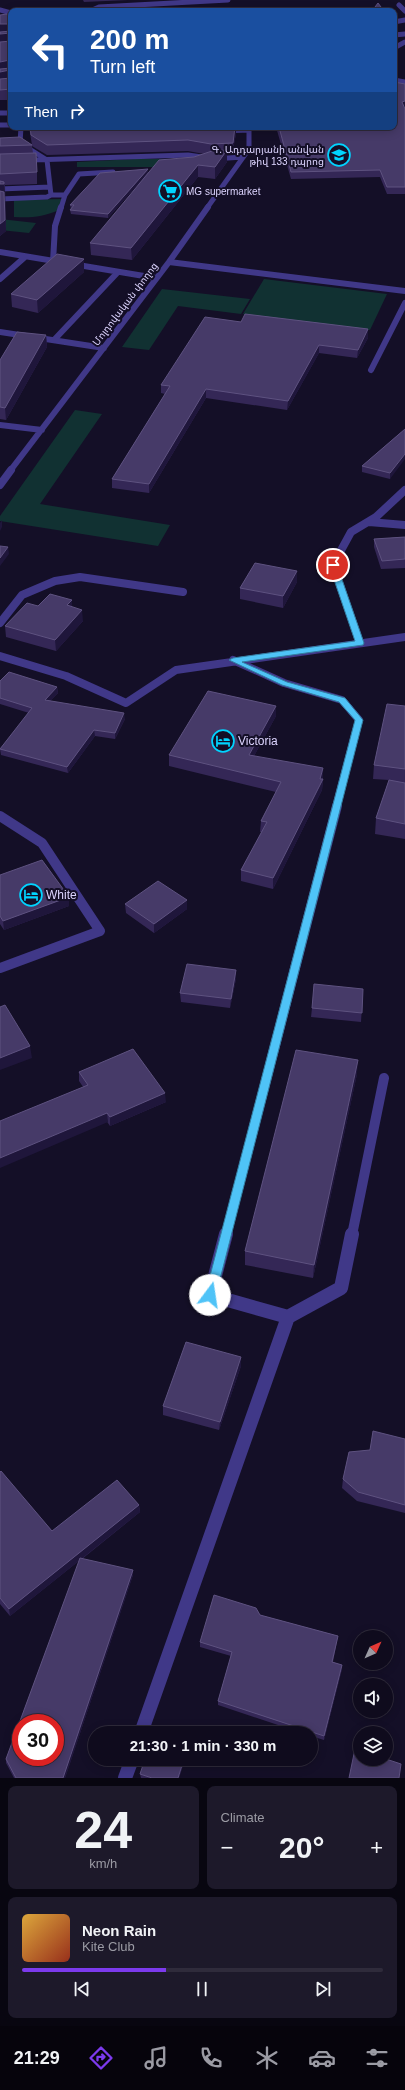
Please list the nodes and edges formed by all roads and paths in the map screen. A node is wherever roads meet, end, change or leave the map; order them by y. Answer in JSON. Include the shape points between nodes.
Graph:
{"nodes":[{"id":1,"x":228,"y":0,"type":"edge"},
{"id":2,"x":399,"y":5,"type":"dead end"},
{"id":3,"x":97,"y":8,"type":"edge"},
{"id":4,"x":405,"y":11,"type":"edge"},
{"id":5,"x":21,"y":130,"type":"edge"},
{"id":6,"x":234,"y":130,"type":"edge"},
{"id":7,"x":249,"y":130,"type":"edge"},
{"id":8,"x":218,"y":131,"type":"edge"},
{"id":9,"x":13,"y":142,"type":"edge"},
{"id":10,"x":20,"y":143,"type":"junction"},
{"id":11,"x":243,"y":157,"type":"junction"},
{"id":12,"x":211,"y":159,"type":"junction"},
{"id":13,"x":47,"y":160,"type":"junction"},
{"id":14,"x":0,"y":161,"type":"edge"},
{"id":15,"x":200,"y":163,"type":"edge"},
{"id":16,"x":118,"y":172,"type":"edge"},
{"id":17,"x":50,"y":188,"type":"junction"},
{"id":18,"x":0,"y":189,"type":"edge"},
{"id":19,"x":51,"y":195,"type":"junction"},
{"id":20,"x":65,"y":195,"type":"junction"},
{"id":21,"x":0,"y":199,"type":"edge"},
{"id":22,"x":0,"y":252,"type":"edge"},
{"id":23,"x":25,"y":257,"type":"junction"},
{"id":24,"x":53,"y":262,"type":"junction"},
{"id":25,"x":169,"y":262,"type":"junction"},
{"id":26,"x":118,"y":272,"type":"junction"},
{"id":27,"x":156,"y":278,"type":"junction"},
{"id":28,"x":0,"y":279,"type":"edge"},
{"id":29,"x":405,"y":291,"type":"edge"},
{"id":30,"x":405,"y":303,"type":"edge"},
{"id":31,"x":0,"y":332,"type":"edge"},
{"id":32,"x":54,"y":340,"type":"junction"},
{"id":33,"x":104,"y":348,"type":"junction"},
{"id":34,"x":371,"y":370,"type":"dead end"},
{"id":35,"x":0,"y":425,"type":"edge"},
{"id":36,"x":42,"y":430,"type":"junction"},
{"id":37,"x":0,"y":485,"type":"edge"},
{"id":38,"x":405,"y":490,"type":"edge"},
{"id":39,"x":368,"y":522,"type":"junction"},
{"id":40,"x":405,"y":525,"type":"edge"},
{"id":41,"x":183,"y":592,"type":"dead end"},
{"id":42,"x":0,"y":624,"type":"edge"},
{"id":43,"x":405,"y":637,"type":"edge"},
{"id":44,"x":360,"y":643,"type":"junction"},
{"id":45,"x":0,"y":656,"type":"edge"},
{"id":46,"x":233,"y":660,"type":"junction"},
{"id":47,"x":0,"y":816,"type":"edge"},
{"id":48,"x":0,"y":968,"type":"edge"},
{"id":49,"x":384,"y":1078,"type":"dead end"},
{"id":50,"x":288,"y":1317,"type":"junction"},
{"id":51,"x":143,"y":1726,"type":"edge"},
{"id":52,"x":129,"y":1766,"type":"edge"},
{"id":53,"x":125,"y":1778,"type":"edge"}],
"edges":[{"from":1,"to":3,"type":"street"},
{"from":2,"to":4,"type":"street"},
{"from":5,"to":10,"type":"street"},
{"from":6,"to":8,"type":"street"},
{"from":7,"to":11,"type":"street","name":"Մոլդովական փողոց","via":[[249,149]]},
{"from":9,"to":10,"type":"street"},
{"from":10,"to":13,"type":"street"},
{"from":11,"to":12,"type":"street"},
{"from":11,"to":25,"type":"street","name":"Մոլդովական փողոց"},
{"from":12,"to":13,"type":"street","via":[[188,155]]},
{"from":12,"to":15,"type":"street"},
{"from":13,"to":14,"type":"street"},
{"from":13,"to":17,"type":"street"},
{"from":16,"to":20,"type":"street","via":[[79,174]]},
{"from":17,"to":18,"type":"street"},
{"from":17,"to":19,"type":"street"},
{"from":19,"to":20,"type":"street"},
{"from":19,"to":21,"type":"street"},
{"from":20,"to":24,"type":"street","via":[[55,226]]},
{"from":22,"to":23,"type":"street"},
{"from":23,"to":24,"type":"street"},
{"from":23,"to":28,"type":"street"},
{"from":24,"to":26,"type":"street"},
{"from":25,"to":27,"type":"street","name":"Մոլդովական փողոց"},
{"from":25,"to":29,"type":"street"},
{"from":26,"to":27,"type":"street"},
{"from":26,"to":32,"type":"street"},
{"from":27,"to":33,"type":"street","name":"Մոլդովական փողոց"},
{"from":30,"to":34,"type":"street"},
{"from":31,"to":32,"type":"street"},
{"from":32,"to":33,"type":"street"},
{"from":33,"to":36,"type":"street","name":"Մոլդովական փողոց"},
{"from":35,"to":36,"type":"street"},
{"from":36,"to":37,"type":"street","name":"Մոլդովական փողոց"},
{"from":38,"to":39,"type":"street"},
{"from":39,"to":40,"type":"street"},
{"from":39,"to":44,"type":"street","via":[[350,532],[333,565]]},
{"from":41,"to":42,"type":"street","via":[[80,577],[55,581],[22,595]]},
{"from":43,"to":44,"type":"street"},
{"from":44,"to":46,"type":"street"},
{"from":45,"to":46,"type":"street","via":[[66,676],[126,703],[176,670]]},
{"from":46,"to":50,"type":"street","via":[[284,683],[342,700],[359,720],[210,1295]]},
{"from":47,"to":48,"type":"street","via":[[42,843],[100,931]]},
{"from":49,"to":50,"type":"street","via":[[341,1288]]},
{"from":50,"to":51,"type":"street"},
{"from":52,"to":53,"type":"street"}]}
